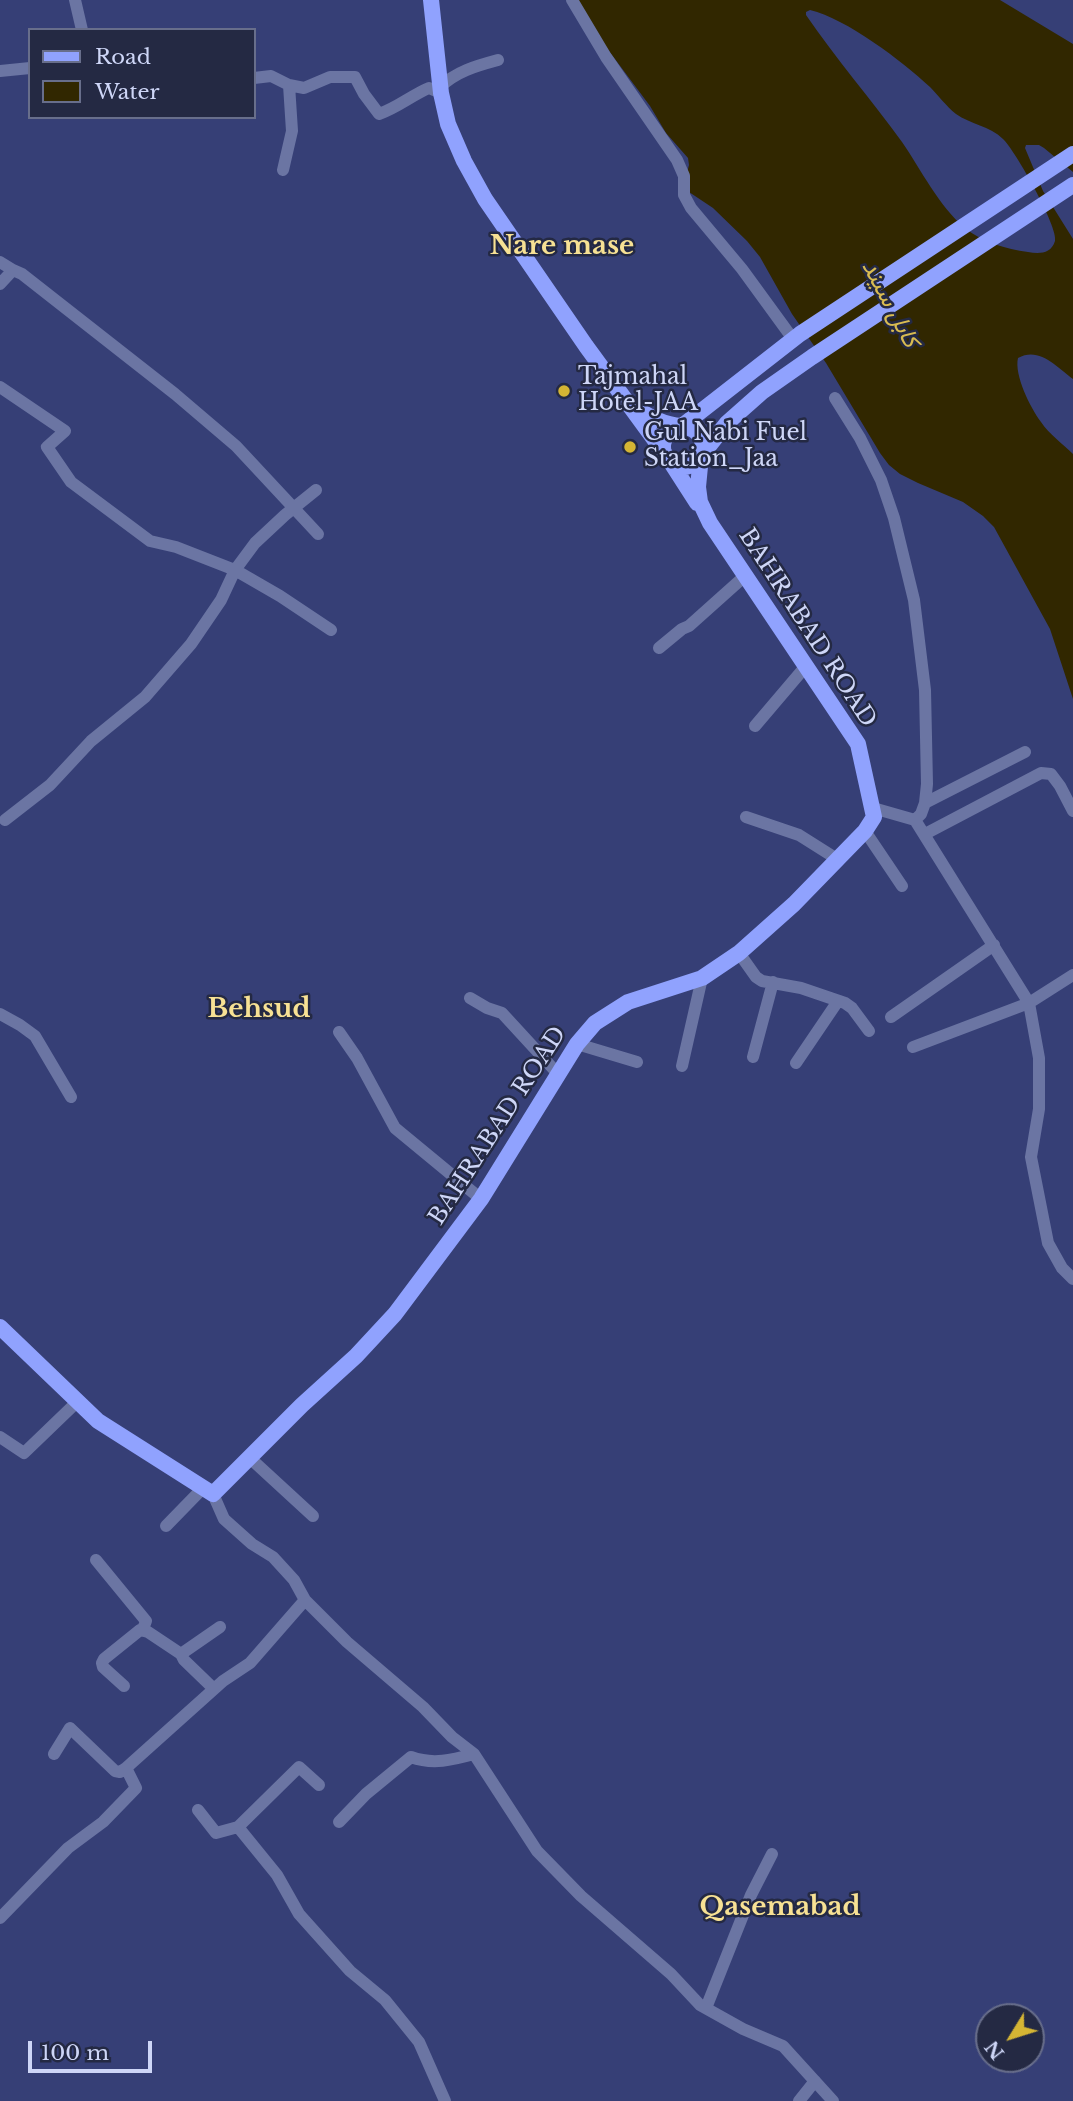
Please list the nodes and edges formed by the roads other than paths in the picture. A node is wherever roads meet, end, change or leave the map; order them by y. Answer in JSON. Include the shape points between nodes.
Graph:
{"nodes":[{"id":1,"x":75,"y":0,"type":"edge"},
{"id":2,"x":431,"y":0,"type":"edge"},
{"id":3,"x":572,"y":0,"type":"edge"},
{"id":4,"x":82,"y":28,"type":"edge"},
{"id":5,"x":498,"y":60,"type":"dead end"},
{"id":6,"x":28,"y":68,"type":"edge"},
{"id":7,"x":0,"y":71,"type":"edge"},
{"id":8,"x":256,"y":78,"type":"edge"},
{"id":9,"x":289,"y":86,"type":"junction"},
{"id":10,"x":440,"y":90,"type":"junction"},
{"id":11,"x":1073,"y":154,"type":"edge"},
{"id":12,"x":283,"y":170,"type":"dead end"},
{"id":13,"x":1073,"y":185,"type":"edge"},
{"id":14,"x":0,"y":262,"type":"edge"},
{"id":15,"x":13,"y":270,"type":"junction"},
{"id":16,"x":0,"y":284,"type":"edge"},
{"id":17,"x":797,"y":337,"type":"junction"},
{"id":18,"x":0,"y":387,"type":"edge"},
{"id":19,"x":835,"y":398,"type":"dead end"},
{"id":20,"x":629,"y":404,"type":"junction"},
{"id":21,"x":682,"y":426,"type":"junction"},
{"id":22,"x":701,"y":456,"type":"junction"},
{"id":23,"x":668,"y":458,"type":"junction"},
{"id":24,"x":316,"y":489,"type":"dead end"},
{"id":25,"x":294,"y":508,"type":"junction"},
{"id":26,"x":710,"y":523,"type":"junction"},
{"id":27,"x":318,"y":534,"type":"dead end"},
{"id":28,"x":235,"y":570,"type":"junction"},
{"id":29,"x":746,"y":575,"type":"junction"},
{"id":30,"x":331,"y":630,"type":"dead end"},
{"id":31,"x":659,"y":648,"type":"dead end"},
{"id":32,"x":806,"y":666,"type":"junction"},
{"id":33,"x":755,"y":726,"type":"dead end"},
{"id":34,"x":1025,"y":752,"type":"dead end"},
{"id":35,"x":925,"y":803,"type":"junction"},
{"id":36,"x":873,"y":808,"type":"junction"},
{"id":37,"x":1073,"y":811,"type":"edge"},
{"id":38,"x":746,"y":817,"type":"dead end"},
{"id":39,"x":5,"y":820,"type":"dead end"},
{"id":40,"x":915,"y":820,"type":"junction"},
{"id":41,"x":865,"y":831,"type":"junction"},
{"id":42,"x":925,"y":834,"type":"junction"},
{"id":43,"x":837,"y":859,"type":"junction"},
{"id":44,"x":902,"y":886,"type":"dead end"},
{"id":45,"x":994,"y":945,"type":"junction"},
{"id":46,"x":739,"y":953,"type":"junction"},
{"id":47,"x":1073,"y":975,"type":"edge"},
{"id":48,"x":702,"y":978,"type":"junction"},
{"id":49,"x":773,"y":982,"type":"junction"},
{"id":50,"x":470,"y":998,"type":"dead end"},
{"id":51,"x":838,"y":1001,"type":"junction"},
{"id":52,"x":1030,"y":1003,"type":"junction"},
{"id":53,"x":0,"y":1014,"type":"edge"},
{"id":54,"x":891,"y":1017,"type":"dead end"},
{"id":55,"x":869,"y":1031,"type":"dead end"},
{"id":56,"x":339,"y":1032,"type":"dead end"},
{"id":57,"x":577,"y":1044,"type":"junction"},
{"id":58,"x":913,"y":1047,"type":"dead end"},
{"id":59,"x":753,"y":1057,"type":"dead end"},
{"id":60,"x":637,"y":1062,"type":"dead end"},
{"id":61,"x":796,"y":1063,"type":"dead end"},
{"id":62,"x":682,"y":1066,"type":"dead end"},
{"id":63,"x":559,"y":1075,"type":"junction"},
{"id":64,"x":71,"y":1097,"type":"dead end"},
{"id":65,"x":481,"y":1199,"type":"junction"},
{"id":66,"x":1073,"y":1279,"type":"edge"},
{"id":67,"x":0,"y":1327,"type":"edge"},
{"id":68,"x":78,"y":1402,"type":"junction"},
{"id":69,"x":0,"y":1437,"type":"edge"},
{"id":70,"x":251,"y":1459,"type":"junction"},
{"id":71,"x":208,"y":1491,"type":"junction"},
{"id":72,"x":313,"y":1516,"type":"dead end"},
{"id":73,"x":166,"y":1526,"type":"dead end"},
{"id":74,"x":96,"y":1560,"type":"dead end"},
{"id":75,"x":305,"y":1600,"type":"junction"},
{"id":76,"x":220,"y":1627,"type":"dead end"},
{"id":77,"x":143,"y":1629,"type":"junction"},
{"id":78,"x":181,"y":1654,"type":"junction"},
{"id":79,"x":124,"y":1686,"type":"dead end"},
{"id":80,"x":214,"y":1689,"type":"junction"},
{"id":81,"x":54,"y":1754,"type":"dead end"},
{"id":82,"x":474,"y":1754,"type":"junction"},
{"id":83,"x":126,"y":1768,"type":"junction"},
{"id":84,"x":319,"y":1785,"type":"dead end"},
{"id":85,"x":198,"y":1810,"type":"dead end"},
{"id":86,"x":339,"y":1822,"type":"dead end"},
{"id":87,"x":238,"y":1827,"type":"junction"},
{"id":88,"x":772,"y":1854,"type":"dead end"},
{"id":89,"x":0,"y":1918,"type":"edge"},
{"id":90,"x":706,"y":2008,"type":"junction"},
{"id":91,"x":815,"y":2081,"type":"junction"},
{"id":92,"x":445,"y":2101,"type":"edge"},
{"id":93,"x":799,"y":2101,"type":"edge"},
{"id":94,"x":833,"y":2101,"type":"edge"}],
"edges":[{"from":1,"to":4,"type":"street"},
{"from":2,"to":10,"type":"main road"},
{"from":3,"to":17,"type":"street","via":[[677,160],[691,208]]},
{"from":5,"to":10,"type":"street","via":[[452,76]]},
{"from":6,"to":7,"type":"street"},
{"from":8,"to":9,"type":"street","via":[[271,76]]},
{"from":9,"to":10,"type":"street","via":[[304,88],[330,77],[355,77],[379,114],[429,88]]},
{"from":9,"to":12,"type":"street","via":[[292,131]]},
{"from":10,"to":20,"type":"main road","via":[[448,124],[485,199]]},
{"from":11,"to":17,"type":"main road"},
{"from":13,"to":22,"type":"main road","via":[[762,392],[727,423]]},
{"from":14,"to":15,"type":"street"},
{"from":15,"to":16,"type":"street"},
{"from":15,"to":25,"type":"street","via":[[175,394],[236,446]]},
{"from":17,"to":21,"type":"main road"},
{"from":18,"to":28,"type":"street","via":[[65,431],[47,447],[71,482],[150,541]]},
{"from":19,"to":35,"type":"street","via":[[881,480],[914,600],[925,690]]},
{"from":20,"to":21,"type":"main road","via":[[668,426]]},
{"from":20,"to":23,"type":"main road"},
{"from":21,"to":22,"type":"main road","via":[[701,439]]},
{"from":21,"to":23,"type":"main road","via":[[664,442]]},
{"from":22,"to":23,"type":"main road","via":[[687,466],[675,465]]},
{"from":22,"to":26,"type":"main road","name":"BAHRABAD ROAD","via":[[698,487]]},
{"from":23,"to":26,"type":"main road"},
{"from":24,"to":25,"type":"street"},
{"from":25,"to":27,"type":"street"},
{"from":25,"to":28,"type":"street","via":[[255,543]]},
{"from":26,"to":29,"type":"main road","name":"BAHRABAD ROAD"},
{"from":28,"to":30,"type":"street"},
{"from":28,"to":39,"type":"street","via":[[222,600],[191,644],[145,697]]},
{"from":29,"to":31,"type":"street"},
{"from":29,"to":32,"type":"main road","name":"BAHRABAD ROAD"},
{"from":32,"to":33,"type":"street"},
{"from":32,"to":36,"type":"main road","name":"BAHRABAD ROAD","via":[[858,744]]},
{"from":34,"to":35,"type":"street"},
{"from":35,"to":40,"type":"street"},
{"from":36,"to":40,"type":"street"},
{"from":36,"to":41,"type":"main road","name":"BAHRABAD ROAD","via":[[874,817]]},
{"from":37,"to":42,"type":"street","via":[[1051,774],[1041,773]]},
{"from":38,"to":43,"type":"street","via":[[799,835]]},
{"from":40,"to":42,"type":"street"},
{"from":41,"to":43,"type":"main road","name":"BAHRABAD ROAD"},
{"from":41,"to":44,"type":"street"},
{"from":42,"to":45,"type":"street"},
{"from":43,"to":46,"type":"main road","name":"BAHRABAD ROAD"},
{"from":45,"to":52,"type":"street"},
{"from":45,"to":54,"type":"street"},
{"from":46,"to":48,"type":"main road","name":"BAHRABAD ROAD"},
{"from":46,"to":49,"type":"street","via":[[756,977]]},
{"from":47,"to":52,"type":"street"},
{"from":48,"to":57,"type":"main road","name":"BAHRABAD ROAD","via":[[628,1002],[595,1023]]},
{"from":48,"to":62,"type":"street"},
{"from":49,"to":51,"type":"street"},
{"from":49,"to":59,"type":"street"},
{"from":50,"to":63,"type":"street","via":[[502,1013]]},
{"from":51,"to":55,"type":"street","via":[[852,1008]]},
{"from":51,"to":61,"type":"street"},
{"from":52,"to":58,"type":"street"},
{"from":52,"to":66,"type":"street","via":[[1039,1058],[1039,1109],[1031,1157],[1048,1243]]},
{"from":53,"to":64,"type":"street","via":[[35,1036]]},
{"from":56,"to":65,"type":"street","via":[[395,1128]]},
{"from":57,"to":60,"type":"street"},
{"from":57,"to":63,"type":"main road","name":"BAHRABAD ROAD"},
{"from":63,"to":65,"type":"main road","name":"BAHRABAD ROAD"},
{"from":65,"to":70,"type":"main road","name":"BAHRABAD ROAD","via":[[385,1326]]},
{"from":67,"to":68,"type":"main road"},
{"from":68,"to":69,"type":"street","via":[[24,1453]]},
{"from":68,"to":71,"type":"main road","via":[[98,1421]]},
{"from":70,"to":71,"type":"main road","name":"BAHRABAD ROAD"},
{"from":70,"to":72,"type":"street"},
{"from":71,"to":73,"type":"street"},
{"from":71,"to":75,"type":"street","via":[[224,1520],[273,1557]]},
{"from":74,"to":77,"type":"street","via":[[146,1621]]},
{"from":75,"to":80,"type":"street","via":[[250,1663]]},
{"from":75,"to":82,"type":"street"},
{"from":76,"to":78,"type":"street"},
{"from":77,"to":78,"type":"street"},
{"from":77,"to":79,"type":"street","via":[[102,1663]]},
{"from":78,"to":80,"type":"street"},
{"from":80,"to":83,"type":"street"},
{"from":81,"to":83,"type":"street","via":[[70,1728],[115,1771]]},
{"from":82,"to":86,"type":"street","via":[[425,1762],[411,1756]]},
{"from":82,"to":90,"type":"street","via":[[537,1851]]},
{"from":83,"to":89,"type":"street","via":[[136,1788],[103,1822],[68,1848]]},
{"from":84,"to":87,"type":"street","via":[[299,1767]]},
{"from":85,"to":87,"type":"street","via":[[216,1833]]},
{"from":87,"to":92,"type":"street","via":[[277,1875],[299,1914],[350,1971],[385,2000],[419,2042]]},
{"from":88,"to":90,"type":"street"},
{"from":90,"to":91,"type":"street","via":[[783,2046]]},
{"from":91,"to":93,"type":"street"},
{"from":91,"to":94,"type":"street"}]}
